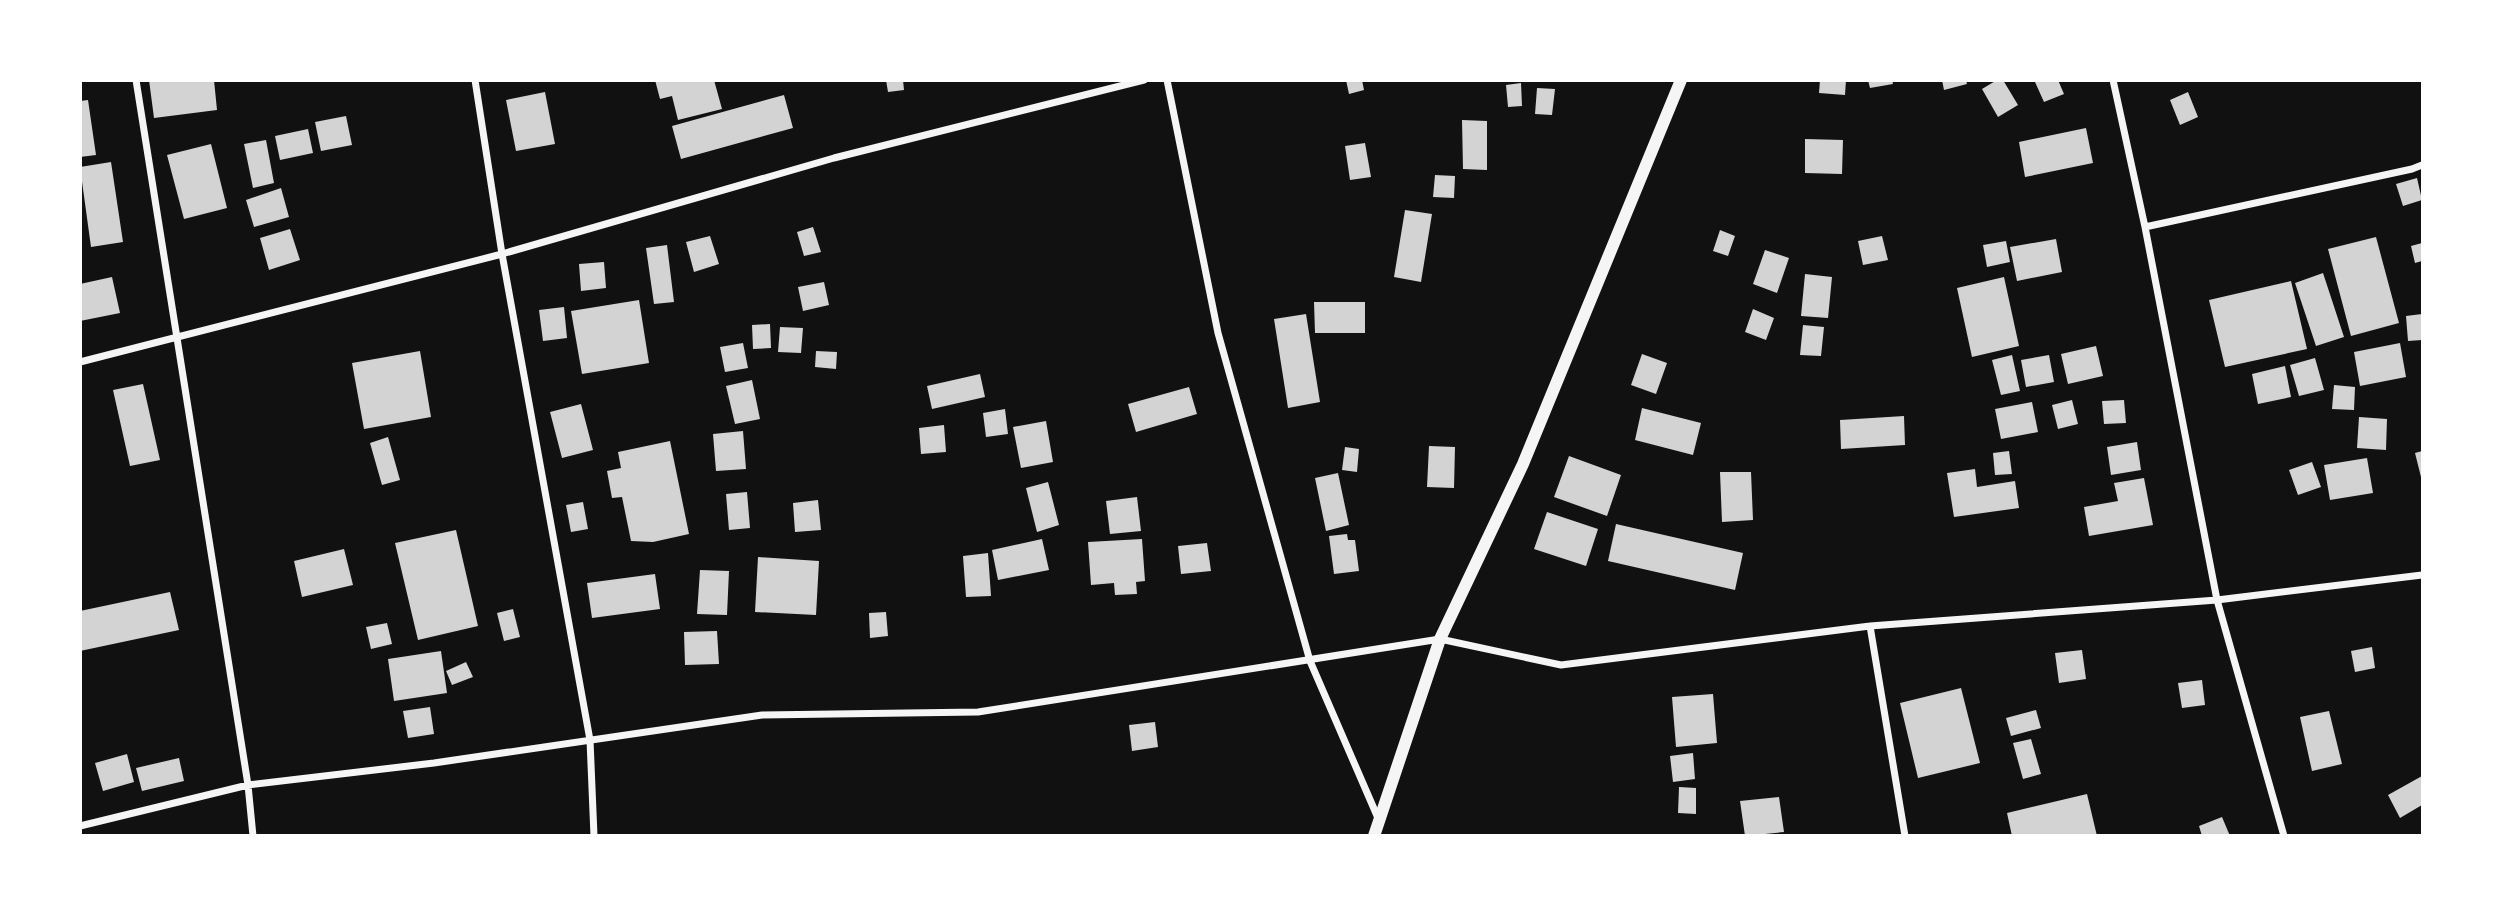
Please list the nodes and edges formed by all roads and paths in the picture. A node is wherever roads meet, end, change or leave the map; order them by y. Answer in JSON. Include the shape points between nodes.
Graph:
{"nodes":[{"id":1,"x":136,"y":80,"type":"edge"},
{"id":2,"x":475,"y":80,"type":"edge"},
{"id":3,"x":1143,"y":80,"type":"edge"},
{"id":4,"x":1167,"y":80,"type":"edge"},
{"id":5,"x":1681,"y":80,"type":"edge"},
{"id":6,"x":2113,"y":80,"type":"edge"},
{"id":7,"x":2423,"y":165,"type":"edge"},
{"id":8,"x":2145,"y":227,"type":"junction"},
{"id":9,"x":502,"y":254,"type":"junction"},
{"id":10,"x":176,"y":339,"type":"junction"},
{"id":11,"x":80,"y":362,"type":"edge"},
{"id":12,"x":2423,"y":575,"type":"edge"},
{"id":13,"x":2217,"y":600,"type":"junction"},
{"id":14,"x":1870,"y":626,"type":"junction"},
{"id":15,"x":1440,"y":639,"type":"junction"},
{"id":16,"x":1310,"y":661,"type":"junction"},
{"id":17,"x":590,"y":740,"type":"junction"},
{"id":18,"x":248,"y":785,"type":"junction"},
{"id":19,"x":1380,"y":822,"type":"junction"},
{"id":20,"x":80,"y":826,"type":"edge"},
{"id":21,"x":253,"y":835,"type":"edge"},
{"id":22,"x":594,"y":835,"type":"edge"},
{"id":23,"x":1374,"y":835,"type":"edge"},
{"id":24,"x":1905,"y":835,"type":"edge"},
{"id":25,"x":2284,"y":835,"type":"edge"}],
"edges":[{"from":1,"to":10,"type":"street"},
{"from":2,"to":9,"type":"street"},
{"from":3,"to":9,"type":"street","via":[[834,158]]},
{"from":4,"to":16,"type":"street","via":[[1218,333]]},
{"from":5,"to":15,"type":"street","via":[[1523,464]]},
{"from":6,"to":8,"type":"street"},
{"from":7,"to":8,"type":"street"},
{"from":8,"to":13,"type":"street"},
{"from":9,"to":10,"type":"street"},
{"from":9,"to":17,"type":"street"},
{"from":10,"to":11,"type":"street"},
{"from":10,"to":18,"type":"street"},
{"from":12,"to":13,"type":"street"},
{"from":13,"to":14,"type":"street"},
{"from":13,"to":25,"type":"street"},
{"from":14,"to":15,"type":"street","via":[[1561,665]]},
{"from":14,"to":24,"type":"street"},
{"from":15,"to":16,"type":"street"},
{"from":15,"to":19,"type":"street"},
{"from":16,"to":17,"type":"street","via":[[978,712],[762,715]]},
{"from":16,"to":19,"type":"street"},
{"from":17,"to":18,"type":"street"},
{"from":17,"to":22,"type":"street"},
{"from":18,"to":20,"type":"street"},
{"from":18,"to":21,"type":"street"},
{"from":19,"to":23,"type":"street"}]}
